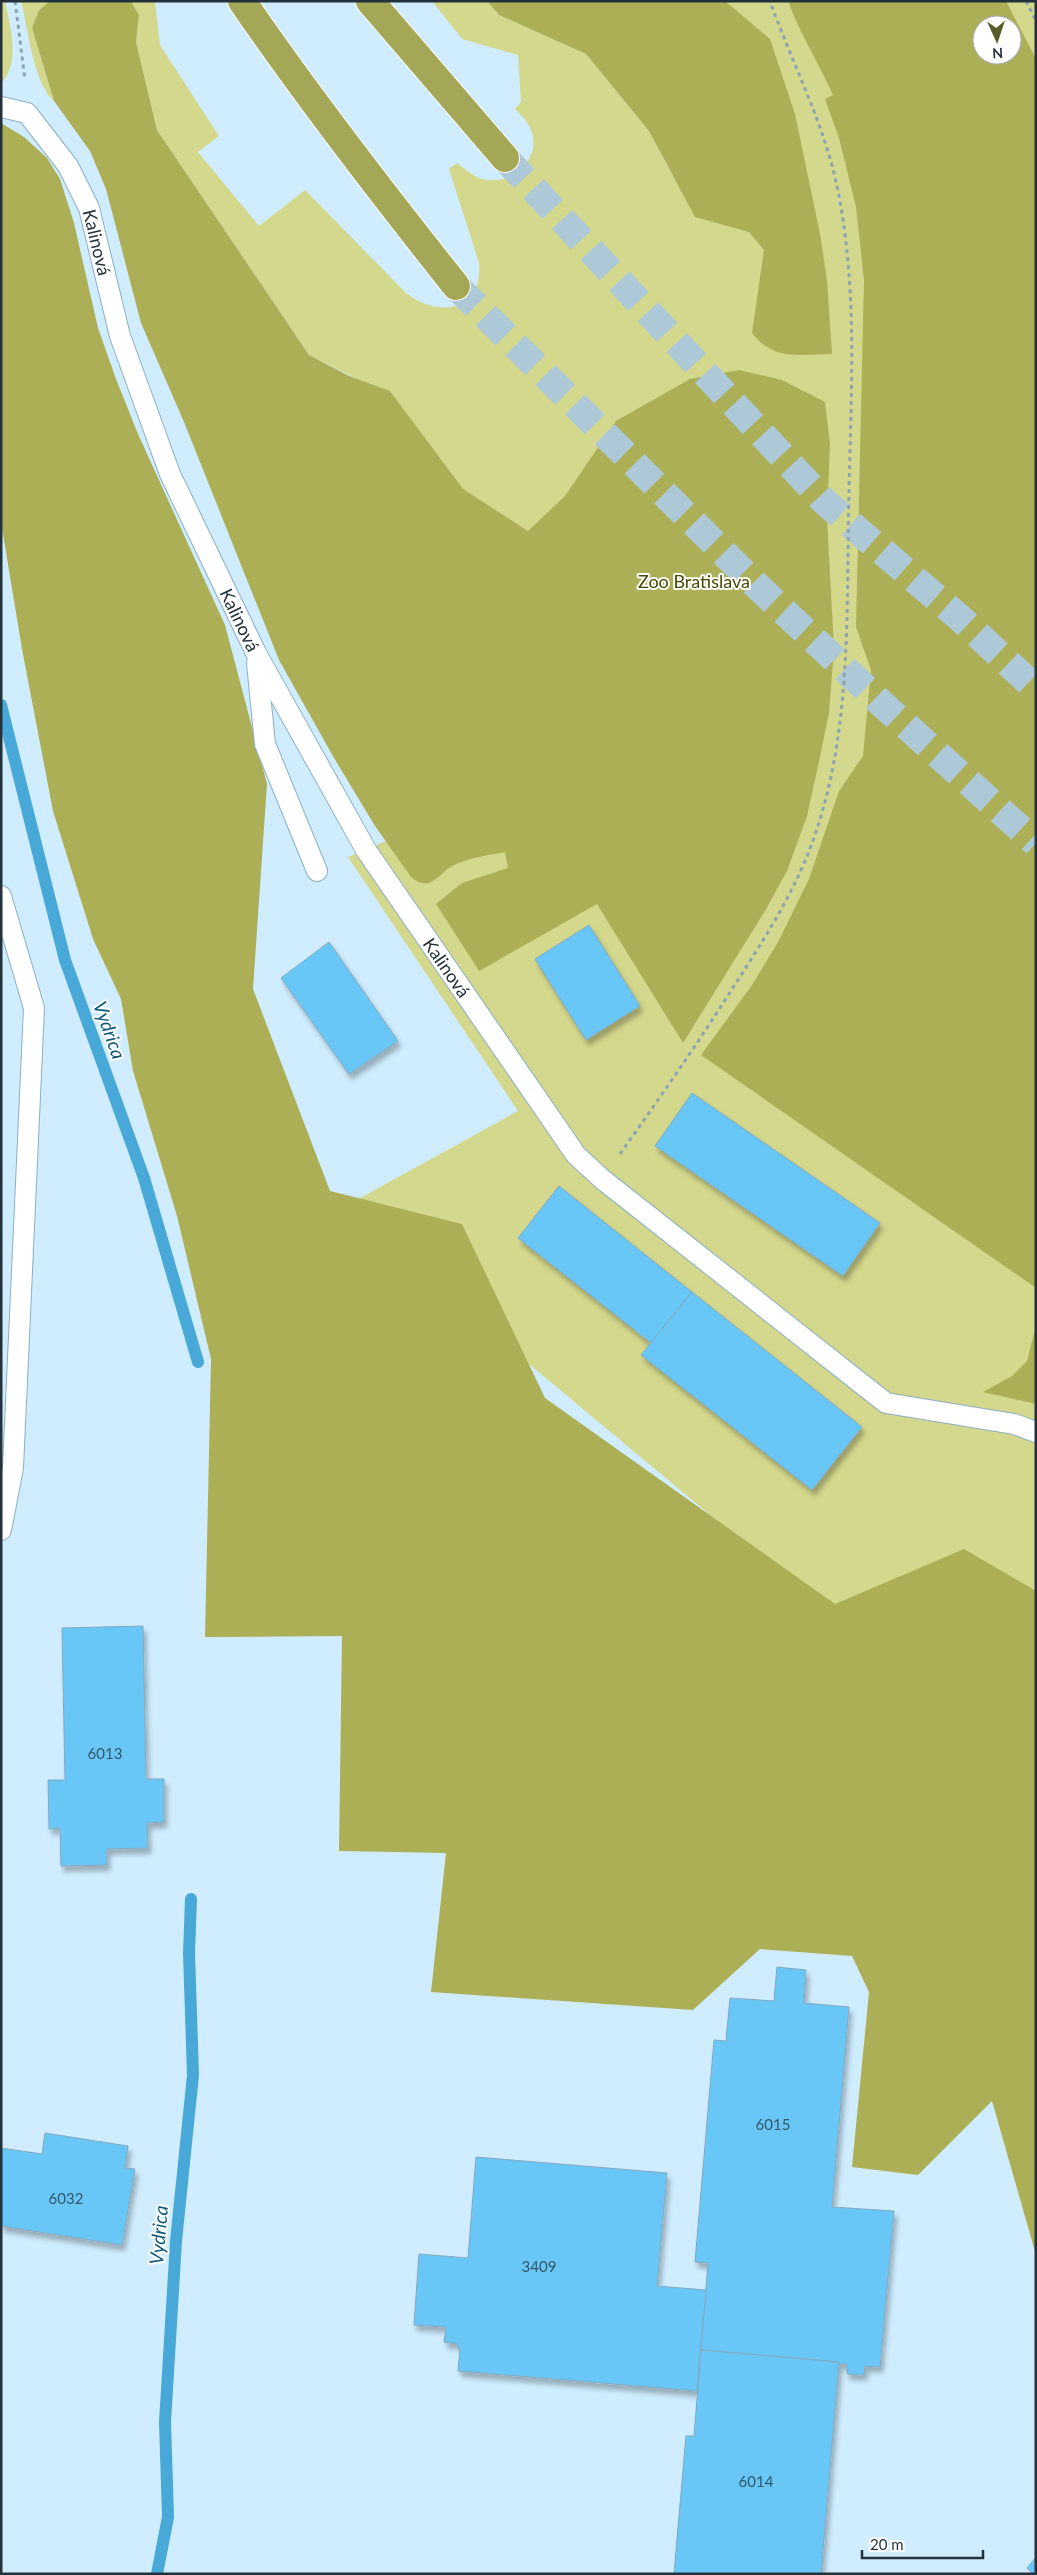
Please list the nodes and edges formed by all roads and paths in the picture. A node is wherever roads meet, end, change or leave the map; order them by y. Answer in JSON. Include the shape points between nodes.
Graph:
{"nodes":[{"id":1,"x":15,"y":1,"type":"edge"},
{"id":2,"x":242,"y":1,"type":"edge"},
{"id":3,"x":370,"y":1,"type":"edge"},
{"id":4,"x":770,"y":1,"type":"edge"},
{"id":5,"x":1026,"y":1,"type":"edge"},
{"id":6,"x":1036,"y":21,"type":"edge"},
{"id":7,"x":1,"y":107,"type":"edge"},
{"id":8,"x":27,"y":113,"type":"junction"},
{"id":9,"x":505,"y":158,"type":"tunnel mouth"},
{"id":10,"x":456,"y":286,"type":"tunnel mouth"},
{"id":11,"x":256,"y":653,"type":"junction"},
{"id":12,"x":317,"y":870,"type":"dead end"},
{"id":13,"x":1,"y":896,"type":"edge"},
{"id":14,"x":602,"y":1179,"type":"junction"},
{"id":15,"x":1036,"y":1432,"type":"edge"},
{"id":16,"x":1,"y":1530,"type":"edge"}],
"edges":[{"from":1,"to":8,"type":"path"},
{"from":2,"to":10,"type":"highway","via":[[353,157]]},
{"from":3,"to":9,"type":"highway"},
{"from":4,"to":14,"type":"path","via":[[804,81],[836,184],[846,235],[852,373],[846,652],[835,759],[826,800],[795,885],[724,1002]]},
{"from":5,"to":6,"type":"path"},
{"from":7,"to":8,"type":"lane"},
{"from":8,"to":11,"type":"lane","name":"Kalinová","via":[[68,166],[89,208],[120,336],[170,474]]},
{"from":11,"to":12,"type":"lane","via":[[265,744]]},
{"from":11,"to":14,"type":"lane","name":"Kalinová","via":[[366,850],[576,1155]]},
{"from":13,"to":16,"type":"lane","via":[[34,1008],[13,1468]]},
{"from":14,"to":15,"type":"lane","name":"Kalinová","via":[[886,1403],[1014,1424]]}]}
